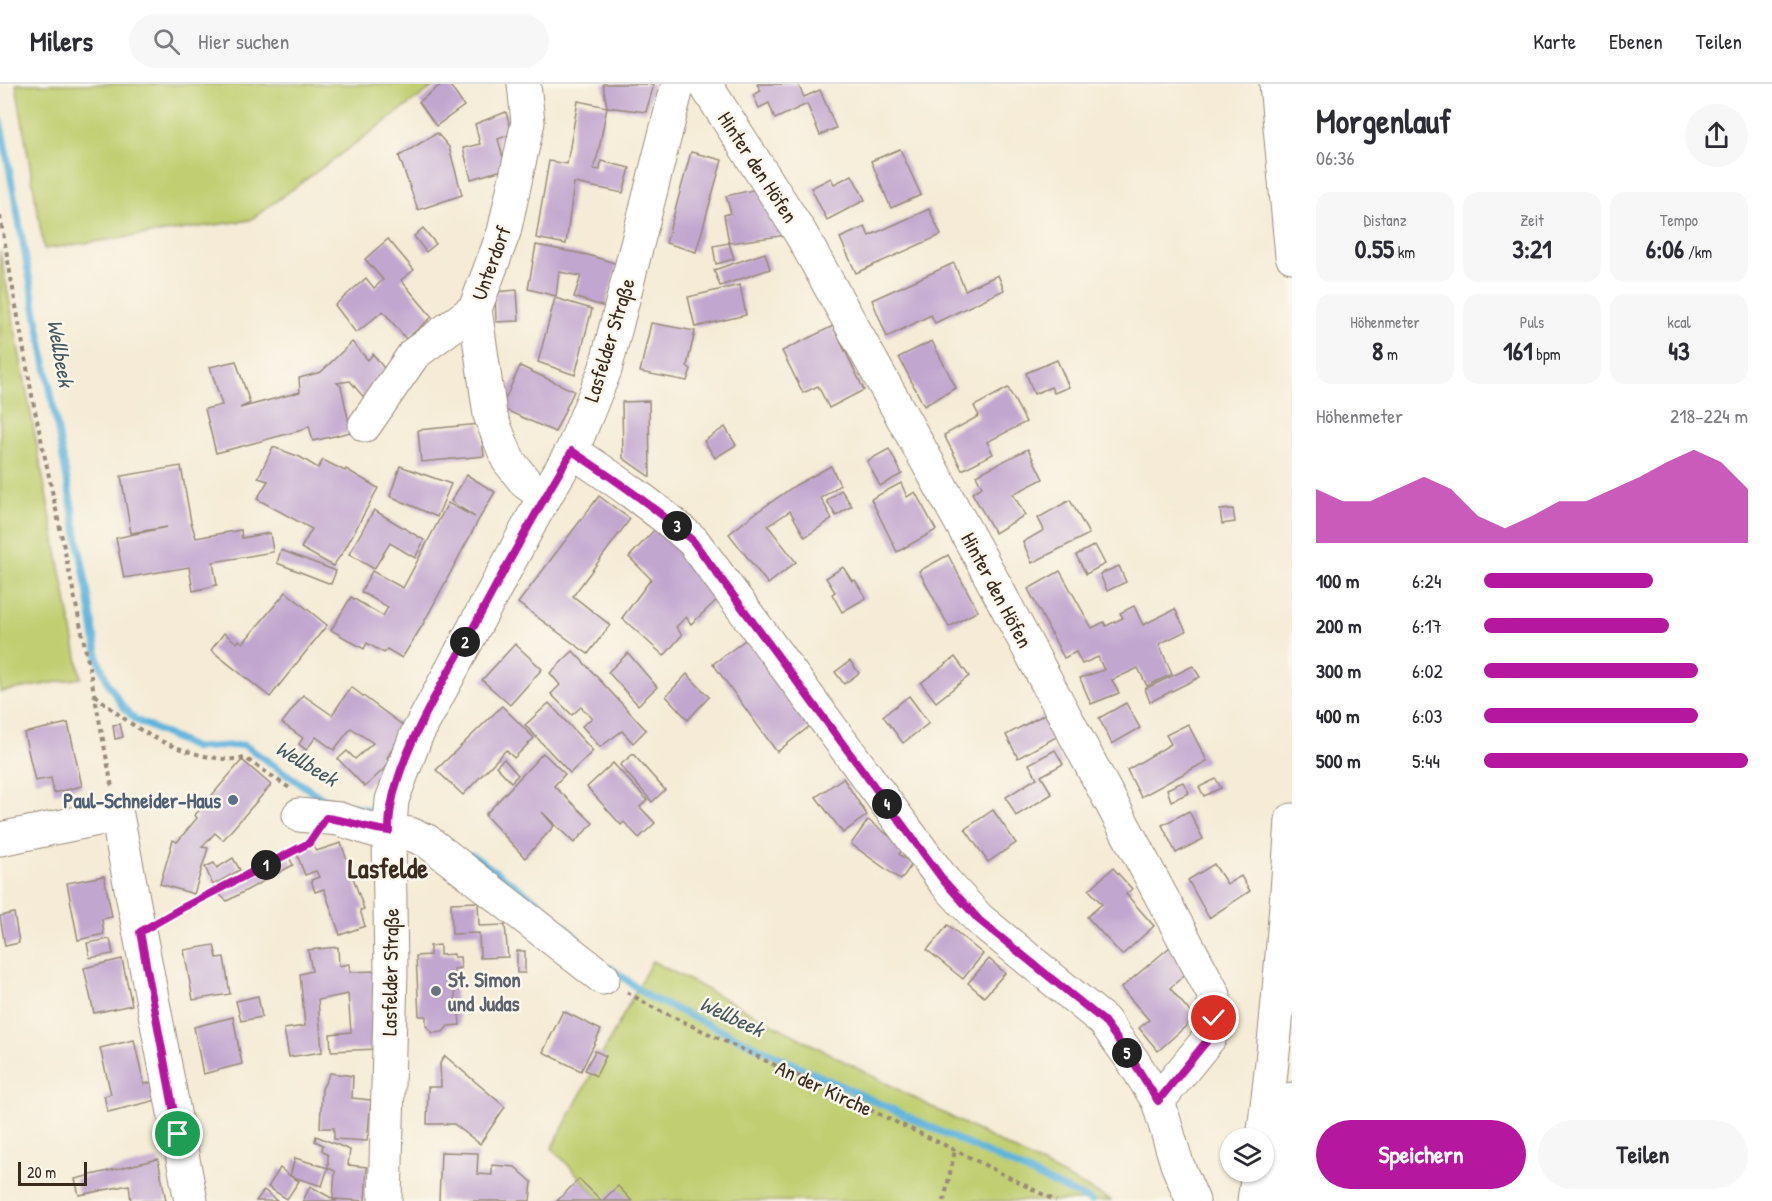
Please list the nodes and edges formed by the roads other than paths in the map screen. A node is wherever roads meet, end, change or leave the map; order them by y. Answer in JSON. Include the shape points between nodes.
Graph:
{"nodes":[{"id":1,"x":524,"y":84,"type":"edge"},
{"id":2,"x":678,"y":84,"type":"edge"},
{"id":3,"x":705,"y":84,"type":"edge"},
{"id":4,"x":1276,"y":84,"type":"edge"},
{"id":5,"x":1292,"y":256,"type":"edge"},
{"id":6,"x":475,"y":309,"type":"junction"},
{"id":7,"x":365,"y":425,"type":"dead end"},
{"id":8,"x":572,"y":451,"type":"junction"},
{"id":9,"x":545,"y":496,"type":"junction"},
{"id":10,"x":313,"y":816,"type":"road end"},
{"id":11,"x":390,"y":817,"type":"junction"},
{"id":12,"x":1292,"y":820,"type":"edge"},
{"id":13,"x":0,"y":839,"type":"edge"},
{"id":14,"x":603,"y":978,"type":"road end"},
{"id":15,"x":1292,"y":1099,"type":"edge"},
{"id":16,"x":1158,"y":1101,"type":"junction"},
{"id":17,"x":1264,"y":1128,"type":"edge"},
{"id":18,"x":1257,"y":1182,"type":"edge"},
{"id":19,"x":191,"y":1201,"type":"edge"},
{"id":20,"x":385,"y":1201,"type":"edge"},
{"id":21,"x":1193,"y":1201,"type":"edge"},
{"id":22,"x":1254,"y":1201,"type":"edge"},
{"id":23,"x":1279,"y":1201,"type":"edge"}],
"edges":[{"from":1,"to":6,"type":"main road","name":"Unterdorf","via":[[528,122],[504,232]]},
{"from":2,"to":8,"type":"main road","name":"Lasfelder Straße","via":[[604,370]]},
{"from":3,"to":16,"type":"main road","name":"Hinter den Höfen","via":[[801,234],[980,557],[1214,995],[1210,1037]]},
{"from":4,"to":5,"type":"main road"},
{"from":6,"to":7,"type":"main road","via":[[414,354]]},
{"from":6,"to":9,"type":"main road","name":"Unterdorf","via":[[490,415],[508,460],[526,483]]},
{"from":8,"to":9,"type":"main road","name":"Lasfelder Straße"},
{"from":8,"to":16,"type":"main road","via":[[623,484],[693,541],[944,881],[979,920],[1104,1021]]},
{"from":9,"to":11,"type":"main road","name":"Lasfelder Straße","via":[[416,736]]},
{"from":10,"to":11,"type":"main road","via":[[373,830]]},
{"from":11,"to":14,"type":"main road","via":[[410,834],[427,841]]},
{"from":11,"to":20,"type":"main road","name":"Lasfelder Straße","via":[[391,972]]},
{"from":12,"to":17,"type":"main road","via":[[1285,935]]},
{"from":13,"to":19,"type":"main road","via":[[117,815]]},
{"from":15,"to":23,"type":"main road"},
{"from":16,"to":21,"type":"main road"},
{"from":18,"to":22,"type":"main road"}]}
